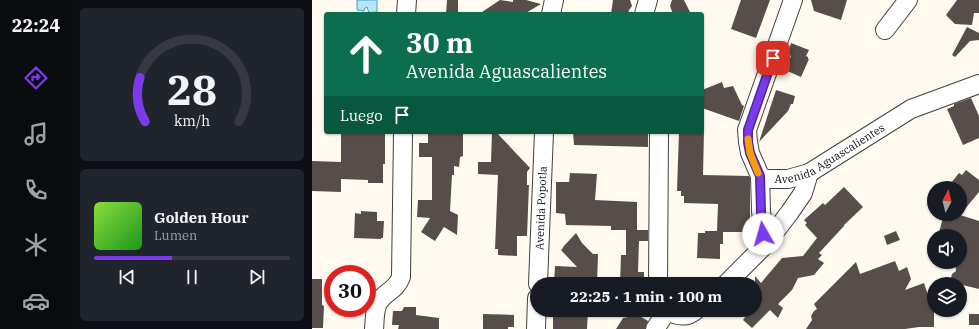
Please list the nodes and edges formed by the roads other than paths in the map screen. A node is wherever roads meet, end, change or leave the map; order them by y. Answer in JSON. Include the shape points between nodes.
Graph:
{"nodes":[{"id":1,"x":407,"y":0,"type":"edge"},
{"id":2,"x":554,"y":0,"type":"edge"},
{"id":3,"x":648,"y":0,"type":"edge"},
{"id":4,"x":793,"y":0,"type":"edge"},
{"id":5,"x":908,"y":0,"type":"edge"},
{"id":6,"x":406,"y":12,"type":"edge"},
{"id":7,"x":551,"y":12,"type":"edge"},
{"id":8,"x":645,"y":12,"type":"edge"},
{"id":9,"x":885,"y":30,"type":"dead end"},
{"id":10,"x":979,"y":84,"type":"edge"},
{"id":11,"x":403,"y":134,"type":"edge"},
{"id":12,"x":544,"y":134,"type":"edge"},
{"id":13,"x":659,"y":134,"type":"edge"},
{"id":14,"x":809,"y":173,"type":"junction"},
{"id":15,"x":760,"y":176,"type":"junction"},
{"id":16,"x":765,"y":245,"type":"junction"},
{"id":17,"x":538,"y":277,"type":"edge"},
{"id":18,"x":658,"y":277,"type":"edge"},
{"id":19,"x":733,"y":277,"type":"edge"},
{"id":20,"x":536,"y":317,"type":"edge"},
{"id":21,"x":662,"y":317,"type":"edge"},
{"id":22,"x":374,"y":329,"type":"edge"},
{"id":23,"x":536,"y":329,"type":"edge"},
{"id":24,"x":655,"y":329,"type":"edge"}],
"edges":[{"from":1,"to":6,"type":"street"},
{"from":2,"to":7,"type":"street"},
{"from":3,"to":8,"type":"street"},
{"from":4,"to":15,"type":"street","name":"Avenida Aguascalientes","via":[[748,130],[750,153]]},
{"from":5,"to":9,"type":"street"},
{"from":10,"to":14,"type":"street","name":"Avenida Aguascalientes","via":[[911,109]]},
{"from":11,"to":22,"type":"street","via":[[401,277],[394,289],[378,304]]},
{"from":12,"to":17,"type":"street","name":"Avenida Popotla"},
{"from":13,"to":18,"type":"street"},
{"from":14,"to":15,"type":"street","name":"Avenida Aguascalientes","via":[[788,179],[766,179]]},
{"from":14,"to":16,"type":"street","via":[[803,193]]},
{"from":15,"to":16,"type":"street"},
{"from":16,"to":19,"type":"street"},
{"from":20,"to":23,"type":"street"},
{"from":21,"to":24,"type":"street"}]}
